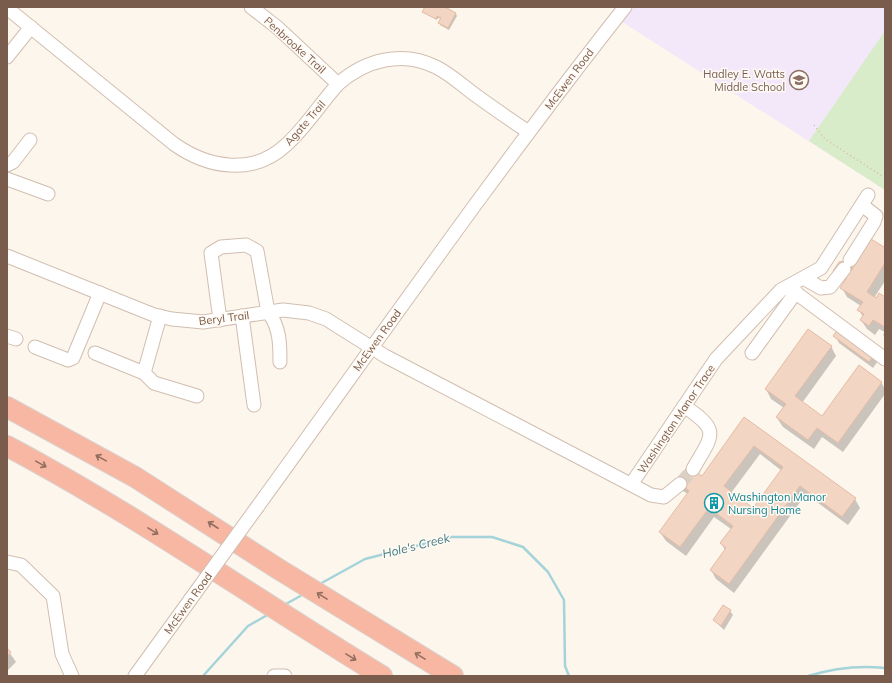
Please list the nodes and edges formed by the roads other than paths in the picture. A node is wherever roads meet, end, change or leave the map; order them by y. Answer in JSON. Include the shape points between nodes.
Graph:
{"nodes":[{"id":1,"x":251,"y":7,"type":"edge"},
{"id":2,"x":625,"y":7,"type":"edge"},
{"id":3,"x":7,"y":8,"type":"edge"},
{"id":4,"x":31,"y":27,"type":"junction"},
{"id":5,"x":7,"y":57,"type":"edge"},
{"id":6,"x":338,"y":84,"type":"junction"},
{"id":7,"x":529,"y":132,"type":"junction"},
{"id":8,"x":30,"y":140,"type":"dead end"},
{"id":9,"x":7,"y":165,"type":"edge"},
{"id":10,"x":8,"y":182,"type":"edge"},
{"id":11,"x":48,"y":194,"type":"dead end"},
{"id":12,"x":7,"y":256,"type":"edge"},
{"id":13,"x":805,"y":278,"type":"junction"},
{"id":14,"x":792,"y":289,"type":"junction"},
{"id":15,"x":100,"y":293,"type":"junction"},
{"id":16,"x":268,"y":312,"type":"junction"},
{"id":17,"x":160,"y":316,"type":"junction"},
{"id":18,"x":242,"y":316,"type":"junction"},
{"id":19,"x":220,"y":320,"type":"junction"},
{"id":20,"x":35,"y":347,"type":"dead end"},
{"id":21,"x":372,"y":348,"type":"junction"},
{"id":22,"x":95,"y":353,"type":"dead end"},
{"id":23,"x":752,"y":353,"type":"dead end"},
{"id":24,"x":885,"y":359,"type":"edge"},
{"id":25,"x":280,"y":362,"type":"dead end"},
{"id":26,"x":144,"y":373,"type":"junction"},
{"id":27,"x":197,"y":396,"type":"dead end"},
{"id":28,"x":254,"y":406,"type":"dead end"},
{"id":29,"x":684,"y":406,"type":"junction"},
{"id":30,"x":7,"y":407,"type":"edge"},
{"id":31,"x":7,"y":446,"type":"edge"},
{"id":32,"x":693,"y":469,"type":"tunnel mouth"},
{"id":33,"x":632,"y":483,"type":"junction"},
{"id":34,"x":680,"y":484,"type":"tunnel mouth"},
{"id":35,"x":8,"y":564,"type":"edge"},
{"id":36,"x":72,"y":676,"type":"edge"},
{"id":37,"x":134,"y":676,"type":"edge"},
{"id":38,"x":274,"y":676,"type":"edge"},
{"id":39,"x":285,"y":676,"type":"edge"},
{"id":40,"x":382,"y":676,"type":"edge"},
{"id":41,"x":453,"y":676,"type":"edge"}],
"edges":[{"from":1,"to":6,"type":"street","name":"Penbrooke Trail","via":[[278,28]]},
{"from":2,"to":7,"type":"street","name":"McEwen Road"},
{"from":3,"to":4,"type":"street","name":"Agate Trail"},
{"from":4,"to":5,"type":"street"},
{"from":4,"to":6,"type":"street","name":"Agate Trail","via":[[174,144],[197,158],[223,165],[256,163],[277,152],[304,126]]},
{"from":6,"to":7,"type":"street","name":"Agate Trail","via":[[357,69],[381,60],[407,59],[424,63],[447,74]]},
{"from":7,"to":21,"type":"street","name":"McEwen Road"},
{"from":8,"to":9,"type":"street","via":[[13,162]]},
{"from":10,"to":11,"type":"street"},
{"from":12,"to":15,"type":"street","name":"Beryl Trail"},
{"from":13,"to":13,"type":"street","name":"Washington Manor Trace","via":[[822,288],[830,287],[847,265],[876,216],[865,200],[821,268]]},
{"from":13,"to":14,"type":"street","name":"Washington Manor Trace"},
{"from":14,"to":23,"type":"street"},
{"from":14,"to":24,"type":"street"},
{"from":14,"to":29,"type":"street","name":"Washington Manor Trace","via":[[781,290],[716,359]]},
{"from":15,"to":17,"type":"street","name":"Beryl Trail"},
{"from":15,"to":20,"type":"street","via":[[73,358],[68,360]]},
{"from":16,"to":18,"type":"street","name":"Beryl Trail"},
{"from":16,"to":19,"type":"street","via":[[257,251],[246,244],[221,247],[211,253]]},
{"from":16,"to":21,"type":"street","name":"Beryl Trail","via":[[283,310],[309,313],[338,325]]},
{"from":16,"to":25,"type":"street","via":[[275,320],[280,338]]},
{"from":17,"to":19,"type":"street","name":"Beryl Trail","via":[[187,322]]},
{"from":17,"to":26,"type":"street"},
{"from":18,"to":19,"type":"street","name":"Beryl Trail"},
{"from":18,"to":28,"type":"street"},
{"from":21,"to":33,"type":"street","name":"Washington Manor Trace","via":[[608,474]]},
{"from":21,"to":37,"type":"street","name":"McEwen Road","bridge":true},
{"from":22,"to":26,"type":"street"},
{"from":26,"to":27,"type":"street","via":[[154,383]]},
{"from":29,"to":32,"type":"street","via":[[708,424],[710,433],[710,440]]},
{"from":29,"to":33,"type":"street","name":"Washington Manor Trace"},
{"from":41,"to":30,"type":"highway","one_way":true,"via":[[135,477]]},
{"from":31,"to":40,"type":"highway","one_way":true,"via":[[108,502]]},
{"from":33,"to":34,"type":"street","via":[[651,495],[664,497]]},
{"from":35,"to":36,"type":"street","via":[[21,565],[53,596],[62,654]]},
{"from":38,"to":39,"type":"street"}]}
